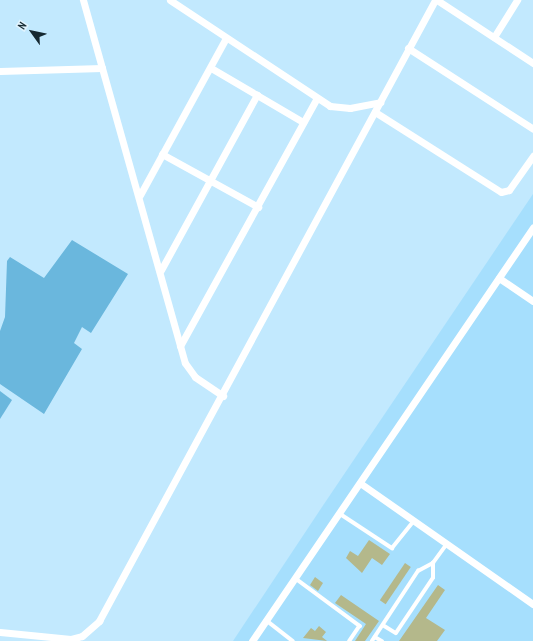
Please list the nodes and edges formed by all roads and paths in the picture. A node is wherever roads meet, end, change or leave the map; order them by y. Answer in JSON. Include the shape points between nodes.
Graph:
{"nodes":[{"id":1,"x":170,"y":0,"type":"edge"},
{"id":2,"x":436,"y":0,"type":"edge"},
{"id":3,"x":517,"y":0,"type":"edge"},
{"id":4,"x":85,"y":1,"type":"edge"},
{"id":5,"x":494,"y":37,"type":"junction"},
{"id":6,"x":226,"y":38,"type":"junction"},
{"id":7,"x":408,"y":48,"type":"junction"},
{"id":8,"x":533,"y":63,"type":"edge"},
{"id":9,"x":102,"y":68,"type":"junction"},
{"id":10,"x":211,"y":68,"type":"junction"},
{"id":11,"x":0,"y":71,"type":"edge"},
{"id":12,"x":257,"y":95,"type":"junction"},
{"id":13,"x":317,"y":98,"type":"junction"},
{"id":14,"x":380,"y":102,"type":"junction"},
{"id":15,"x":375,"y":112,"type":"junction"},
{"id":16,"x":303,"y":122,"type":"junction"},
{"id":17,"x":533,"y":129,"type":"edge"},
{"id":18,"x":162,"y":154,"type":"junction"},
{"id":19,"x":533,"y":156,"type":"edge"},
{"id":20,"x":209,"y":180,"type":"junction"},
{"id":21,"x":140,"y":195,"type":"junction"},
{"id":22,"x":258,"y":207,"type":"junction"},
{"id":23,"x":533,"y":228,"type":"edge"},
{"id":24,"x":161,"y":270,"type":"junction"},
{"id":25,"x":499,"y":278,"type":"junction"},
{"id":26,"x":533,"y":301,"type":"edge"},
{"id":27,"x":180,"y":346,"type":"junction"},
{"id":28,"x":223,"y":396,"type":"junction"},
{"id":29,"x":360,"y":483,"type":"junction"},
{"id":30,"x":339,"y":513,"type":"junction"},
{"id":31,"x":414,"y":521,"type":"junction"},
{"id":32,"x":447,"y":544,"type":"junction"},
{"id":33,"x":433,"y":563,"type":"junction"},
{"id":34,"x":295,"y":578,"type":"junction"},
{"id":35,"x":533,"y":604,"type":"edge"},
{"id":36,"x":266,"y":620,"type":"junction"},
{"id":37,"x":383,"y":625,"type":"junction"},
{"id":38,"x":0,"y":632,"type":"edge"},
{"id":39,"x":375,"y":637,"type":"junction"},
{"id":40,"x":252,"y":641,"type":"edge"},
{"id":41,"x":293,"y":641,"type":"edge"},
{"id":42,"x":350,"y":641,"type":"edge"},
{"id":43,"x":372,"y":641,"type":"edge"},
{"id":44,"x":382,"y":641,"type":"edge"}],
"edges":[{"from":1,"to":6,"type":"street"},
{"from":2,"to":5,"type":"street"},
{"from":2,"to":7,"type":"street"},
{"from":3,"to":5,"type":"street"},
{"from":4,"to":9,"type":"street"},
{"from":5,"to":8,"type":"street"},
{"from":6,"to":10,"type":"street"},
{"from":6,"to":13,"type":"street"},
{"from":7,"to":14,"type":"street"},
{"from":7,"to":17,"type":"street"},
{"from":9,"to":11,"type":"street"},
{"from":9,"to":21,"type":"street"},
{"from":10,"to":12,"type":"street"},
{"from":10,"to":18,"type":"street"},
{"from":12,"to":16,"type":"street"},
{"from":12,"to":20,"type":"street"},
{"from":13,"to":14,"type":"street","via":[[339,108]]},
{"from":13,"to":16,"type":"street"},
{"from":14,"to":15,"type":"street"},
{"from":15,"to":19,"type":"street","via":[[501,192],[509,190]]},
{"from":15,"to":28,"type":"street"},
{"from":16,"to":22,"type":"street"},
{"from":18,"to":20,"type":"street"},
{"from":18,"to":21,"type":"street"},
{"from":20,"to":22,"type":"street"},
{"from":20,"to":24,"type":"street"},
{"from":21,"to":24,"type":"street"},
{"from":22,"to":27,"type":"street"},
{"from":23,"to":25,"type":"street"},
{"from":24,"to":27,"type":"street"},
{"from":25,"to":26,"type":"street"},
{"from":25,"to":29,"type":"street"},
{"from":27,"to":28,"type":"street","via":[[190,372]]},
{"from":28,"to":38,"type":"street","via":[[99,621],[82,636],[71,640]]},
{"from":29,"to":30,"type":"street"},
{"from":29,"to":31,"type":"street"},
{"from":30,"to":31,"type":"lane","via":[[392,548]]},
{"from":30,"to":34,"type":"street"},
{"from":31,"to":32,"type":"street"},
{"from":32,"to":33,"type":"lane"},
{"from":32,"to":35,"type":"street"},
{"from":33,"to":37,"type":"lane","via":[[418,571]]},
{"from":33,"to":37,"type":"lane","via":[[434,578],[396,633]]},
{"from":34,"to":36,"type":"street"},
{"from":34,"to":42,"type":"lane","via":[[360,626]]},
{"from":36,"to":40,"type":"street"},
{"from":36,"to":41,"type":"lane"},
{"from":37,"to":39,"type":"lane"},
{"from":39,"to":43,"type":"lane"},
{"from":39,"to":44,"type":"lane"}]}
